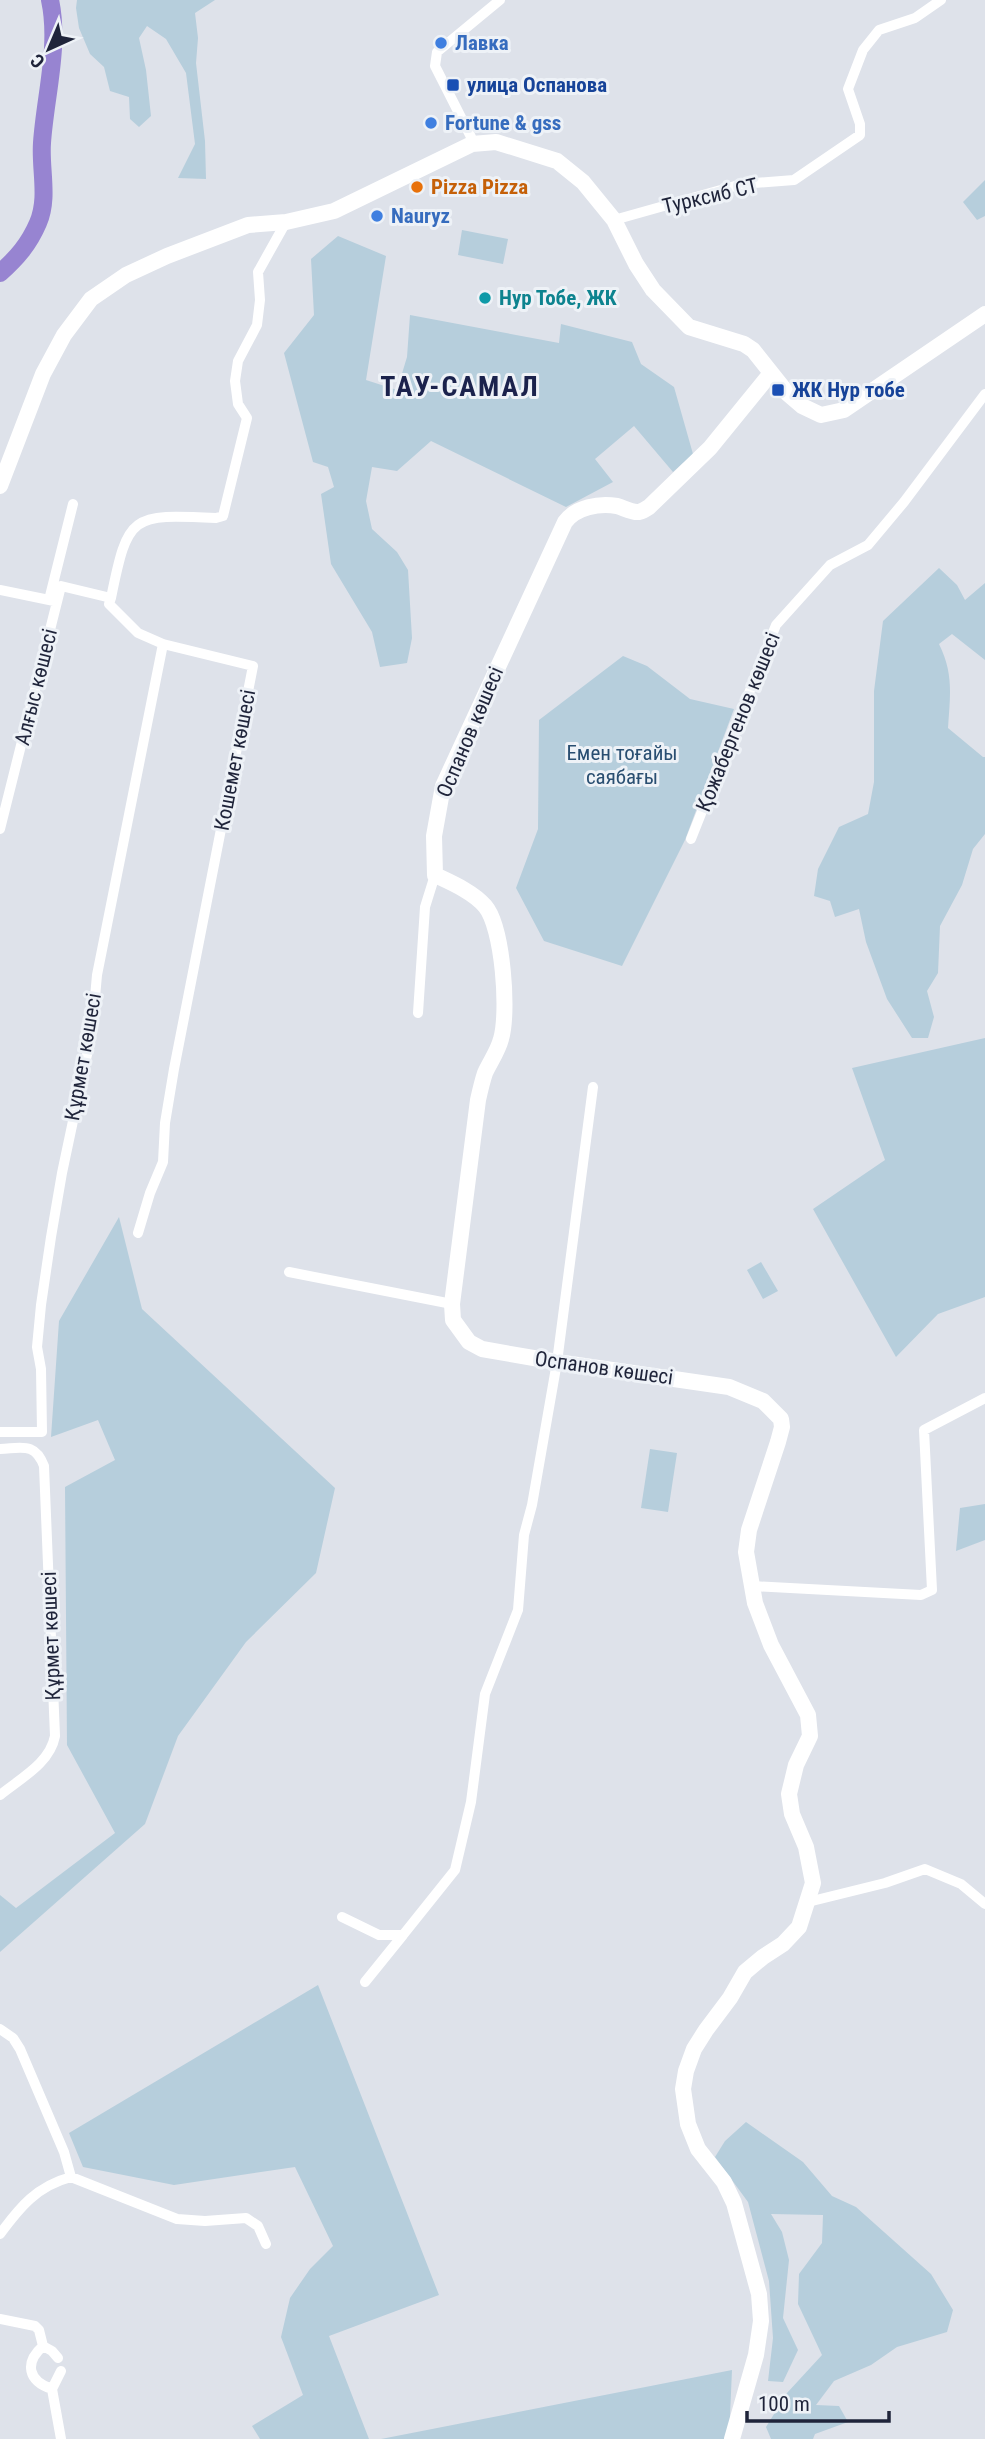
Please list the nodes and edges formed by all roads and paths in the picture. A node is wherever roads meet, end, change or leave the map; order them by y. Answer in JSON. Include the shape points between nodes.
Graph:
{"nodes":[{"id":1,"x":500,"y":0,"type":"edge"},
{"id":2,"x":941,"y":0,"type":"edge"},
{"id":3,"x":472,"y":144,"type":"junction"},
{"id":4,"x":614,"y":220,"type":"junction"},
{"id":5,"x":286,"y":222,"type":"junction"},
{"id":6,"x":985,"y":314,"type":"edge"},
{"id":7,"x":771,"y":373,"type":"junction"},
{"id":8,"x":985,"y":394,"type":"edge"},
{"id":9,"x":0,"y":486,"type":"edge"},
{"id":10,"x":73,"y":504,"type":"dead end"},
{"id":11,"x":0,"y":590,"type":"edge"},
{"id":12,"x":111,"y":598,"type":"junction"},
{"id":13,"x":53,"y":601,"type":"junction"},
{"id":14,"x":163,"y":644,"type":"junction"},
{"id":15,"x":0,"y":830,"type":"edge"},
{"id":16,"x":691,"y":839,"type":"dead end"},
{"id":17,"x":435,"y":875,"type":"junction"},
{"id":18,"x":418,"y":1013,"type":"dead end"},
{"id":19,"x":593,"y":1087,"type":"dead end"},
{"id":20,"x":138,"y":1233,"type":"dead end"},
{"id":21,"x":289,"y":1272,"type":"dead end"},
{"id":22,"x":452,"y":1304,"type":"junction"},
{"id":23,"x":557,"y":1362,"type":"junction"},
{"id":24,"x":985,"y":1398,"type":"edge"},
{"id":25,"x":0,"y":1432,"type":"edge"},
{"id":26,"x":0,"y":1449,"type":"edge"},
{"id":27,"x":752,"y":1586,"type":"junction"},
{"id":28,"x":0,"y":1795,"type":"edge"},
{"id":29,"x":808,"y":1902,"type":"junction"},
{"id":30,"x":985,"y":1904,"type":"edge"},
{"id":31,"x":342,"y":1917,"type":"dead end"},
{"id":32,"x":403,"y":1935,"type":"junction"},
{"id":33,"x":365,"y":1982,"type":"dead end"},
{"id":34,"x":0,"y":2029,"type":"edge"},
{"id":35,"x":71,"y":2178,"type":"junction"},
{"id":36,"x":0,"y":2234,"type":"edge"},
{"id":37,"x":266,"y":2244,"type":"dead end"},
{"id":38,"x":0,"y":2319,"type":"edge"},
{"id":39,"x":43,"y":2346,"type":"junction"},
{"id":40,"x":58,"y":2358,"type":"dead end"},
{"id":41,"x":61,"y":2371,"type":"dead end"},
{"id":42,"x":52,"y":2389,"type":"junction"},
{"id":43,"x":61,"y":2439,"type":"edge"},
{"id":44,"x":732,"y":2439,"type":"edge"}],
"edges":[{"from":1,"to":3,"type":"street","via":[[437,52],[435,66]]},
{"from":2,"to":4,"type":"street","name":"Турксиб СТ","via":[[915,18],[879,30],[863,50],[848,89],[860,135],[794,180],[743,184]]},
{"from":3,"to":4,"type":"street","via":[[496,142],[557,161]]},
{"from":3,"to":5,"type":"street","via":[[334,211]]},
{"from":4,"to":7,"type":"street","via":[[636,264],[670,309],[689,327],[744,344]]},
{"from":5,"to":9,"type":"street","via":[[248,225],[167,256],[126,275],[91,299],[64,334],[43,374]]},
{"from":5,"to":12,"type":"street","via":[[258,272],[257,326],[238,361],[234,381],[238,404],[247,418],[223,516],[163,515],[141,521],[129,532],[118,560]]},
{"from":6,"to":7,"type":"street","via":[[844,410],[821,415],[802,406]]},
{"from":7,"to":17,"type":"street","name":"Оспанов көшесі","via":[[710,448],[649,507],[636,512],[601,505],[575,512],[565,522],[443,786],[434,836]]},
{"from":8,"to":16,"type":"street","name":"Қожабергенов көшесі","via":[[868,545],[830,565],[776,625]]},
{"from":10,"to":13,"type":"street","name":"Алғыс көшесі"},
{"from":11,"to":13,"type":"street"},
{"from":12,"to":13,"type":"street","name":"Алғыс көшесі","via":[[61,586]]},
{"from":12,"to":14,"type":"street","name":"Кошемет көшесі","via":[[109,604],[138,633]]},
{"from":13,"to":15,"type":"street","name":"Алғыс көшесі"},
{"from":14,"to":20,"type":"street","name":"Кошемет көшесі","via":[[253,666],[174,1069],[163,1162]]},
{"from":14,"to":25,"type":"street","name":"Құрмет көшесі","via":[[97,975],[92,1031],[49,1251],[37,1347],[42,1432]]},
{"from":17,"to":18,"type":"street","via":[[425,907]]},
{"from":17,"to":22,"type":"street","name":"Оспанов көшесі","via":[[486,907],[495,929],[506,992],[502,1038],[478,1100]]},
{"from":19,"to":23,"type":"street"},
{"from":21,"to":22,"type":"street"},
{"from":22,"to":23,"type":"street","name":"Оспанов көшесі","via":[[453,1320],[469,1342],[482,1349]]},
{"from":23,"to":27,"type":"street","name":"Оспанов көшесі","via":[[729,1387],[763,1401],[781,1419],[749,1530],[746,1552]]},
{"from":23,"to":32,"type":"street","via":[[524,1535],[518,1610],[485,1694],[471,1802],[455,1870]]},
{"from":24,"to":27,"type":"street","via":[[924,1430],[932,1590],[920,1595]]},
{"from":26,"to":28,"type":"street","name":"Құрмет көшесі","via":[[30,1448],[39,1453],[44,1466],[55,1736],[52,1750],[43,1760]]},
{"from":27,"to":29,"type":"street","name":"Оспанов көшесі","via":[[771,1645],[808,1715],[810,1736],[789,1794],[813,1883]]},
{"from":29,"to":30,"type":"street","via":[[925,1869],[961,1884]]},
{"from":29,"to":44,"type":"street","name":"Оспанов көшесі","via":[[799,1927],[745,1972],[694,2049],[683,2090],[688,2124],[698,2149],[734,2203],[759,2294],[756,2355]]},
{"from":31,"to":32,"type":"street","via":[[379,1935]]},
{"from":32,"to":33,"type":"street"},
{"from":34,"to":35,"type":"street","via":[[20,2049]]},
{"from":35,"to":36,"type":"street","via":[[23,2203]]},
{"from":35,"to":37,"type":"street","via":[[177,2219],[246,2218],[258,2226]]},
{"from":38,"to":39,"type":"street","via":[[35,2326]]},
{"from":39,"to":40,"type":"street"},
{"from":39,"to":42,"type":"street","via":[[31,2362],[32,2372],[36,2381]]},
{"from":41,"to":42,"type":"street"},
{"from":42,"to":43,"type":"street"}]}
